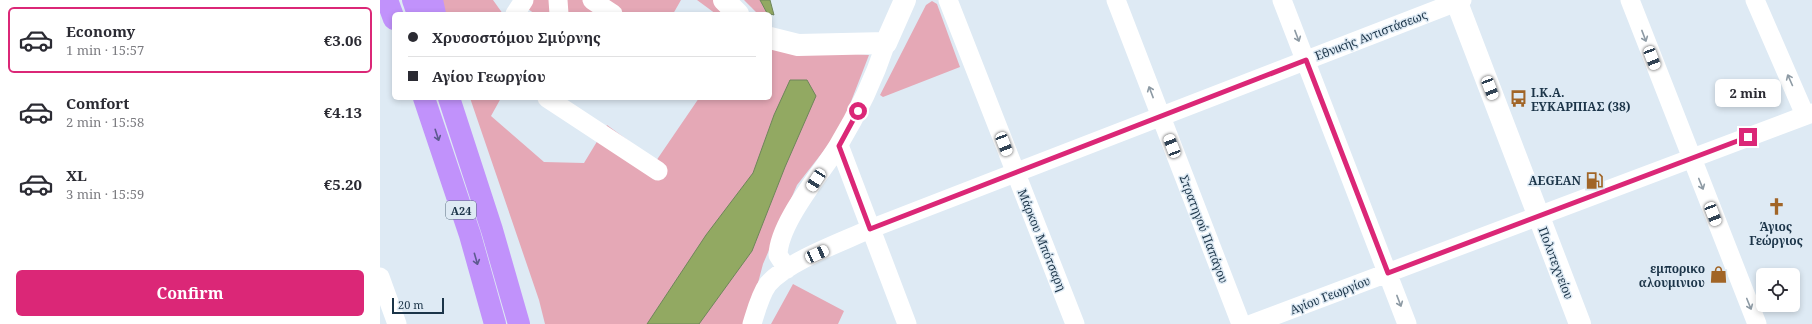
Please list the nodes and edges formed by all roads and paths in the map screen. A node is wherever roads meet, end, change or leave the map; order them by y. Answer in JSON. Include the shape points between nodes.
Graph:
{"nodes":[{"id":1,"x":387,"y":0,"type":"edge"},
{"id":2,"x":412,"y":0,"type":"edge"},
{"id":3,"x":432,"y":0,"type":"edge"},
{"id":4,"x":524,"y":0,"type":"edge"},
{"id":5,"x":558,"y":0,"type":"edge"},
{"id":6,"x":592,"y":0,"type":"edge"},
{"id":7,"x":724,"y":0,"type":"edge"},
{"id":8,"x":905,"y":0,"type":"edge"},
{"id":9,"x":948,"y":0,"type":"edge"},
{"id":10,"x":1116,"y":0,"type":"edge"},
{"id":11,"x":1282,"y":0,"type":"edge"},
{"id":12,"x":1630,"y":0,"type":"edge"},
{"id":13,"x":1754,"y":0,"type":"edge"},
{"id":14,"x":1458,"y":1,"type":"edge"},
{"id":15,"x":417,"y":12,"type":"edge"},
{"id":16,"x":435,"y":12,"type":"edge"},
{"id":17,"x":516,"y":12,"type":"edge"},
{"id":18,"x":559,"y":12,"type":"edge"},
{"id":19,"x":610,"y":12,"type":"edge"},
{"id":20,"x":736,"y":12,"type":"edge"},
{"id":21,"x":392,"y":14,"type":"edge"},
{"id":22,"x":772,"y":39,"type":"edge"},
{"id":23,"x":886,"y":43,"type":"junction"},
{"id":24,"x":1306,"y":60,"type":"junction"},
{"id":25,"x":425,"y":100,"type":"edge"},
{"id":26,"x":450,"y":100,"type":"edge"},
{"id":27,"x":460,"y":100,"type":"edge"},
{"id":28,"x":550,"y":100,"type":"edge"},
{"id":29,"x":1809,"y":114,"type":"edge"},
{"id":30,"x":1161,"y":117,"type":"junction"},
{"id":31,"x":839,"y":146,"type":"junction"},
{"id":32,"x":1691,"y":158,"type":"junction"},
{"id":33,"x":658,"y":171,"type":"dead end"},
{"id":34,"x":1016,"y":173,"type":"junction"},
{"id":35,"x":1538,"y":216,"type":"junction"},
{"id":36,"x":870,"y":229,"type":"junction"},
{"id":37,"x":492,"y":230,"type":"junction"},
{"id":38,"x":787,"y":269,"type":"junction"},
{"id":39,"x":1388,"y":273,"type":"junction"},
{"id":40,"x":380,"y":277,"type":"edge"},
{"id":41,"x":397,"y":324,"type":"edge"},
{"id":42,"x":495,"y":324,"type":"edge"},
{"id":43,"x":519,"y":324,"type":"edge"},
{"id":44,"x":752,"y":324,"type":"edge"},
{"id":45,"x":907,"y":324,"type":"edge"},
{"id":46,"x":1075,"y":324,"type":"edge"},
{"id":47,"x":1241,"y":324,"type":"edge"},
{"id":48,"x":1252,"y":324,"type":"edge"},
{"id":49,"x":1407,"y":324,"type":"edge"},
{"id":50,"x":1580,"y":324,"type":"edge"},
{"id":51,"x":1757,"y":324,"type":"edge"}],
"edges":[{"from":1,"to":21,"type":"highway"},
{"from":2,"to":15,"type":"highway"},
{"from":3,"to":16,"type":"highway"},
{"from":4,"to":17,"type":"street"},
{"from":5,"to":18,"type":"street"},
{"from":6,"to":19,"type":"street"},
{"from":7,"to":20,"type":"street"},
{"from":8,"to":23,"type":"street"},
{"from":9,"to":34,"type":"street","name":"Μάρκου Μπότσαρη"},
{"from":30,"to":10,"type":"street","name":"Στρατηγού Παπάγου","one_way":true},
{"from":11,"to":24,"type":"street","one_way":true},
{"from":12,"to":32,"type":"street","one_way":true},
{"from":29,"to":13,"type":"street","one_way":true},
{"from":14,"to":24,"type":"street","name":"Εθνικής Αντιστάσεως"},
{"from":14,"to":35,"type":"street","name":"Πολυτεχνείου"},
{"from":22,"to":23,"type":"street","via":[[805,45]]},
{"from":23,"to":31,"type":"street","via":[[864,98]]},
{"from":24,"to":30,"type":"street","name":"Εθνικής Αντιστάσεως"},
{"from":24,"to":39,"type":"street"},
{"from":25,"to":42,"type":"highway","number":"Α24","one_way":true,"via":[[470,235]]},
{"from":26,"to":37,"type":"highway","number":"Α24"},
{"from":27,"to":37,"type":"highway","via":[[487,194]]},
{"from":28,"to":33,"type":"street"},
{"from":29,"to":32,"type":"street","name":"Αγίου Γεωργίου"},
{"from":30,"to":34,"type":"street","name":"Εθνικής Αντιστάσεως"},
{"from":30,"to":47,"type":"street","name":"Στρατηγού Παπάγου"},
{"from":31,"to":36,"type":"street"},
{"from":31,"to":38,"type":"street","via":[[784,231],[778,255]]},
{"from":32,"to":35,"type":"street","name":"Αγίου Γεωργίου"},
{"from":32,"to":51,"type":"street","one_way":true},
{"from":34,"to":36,"type":"street","name":"Εθνικής Αντιστάσεως"},
{"from":34,"to":46,"type":"street","name":"Μάρκου Μπότσαρη"},
{"from":35,"to":39,"type":"street","name":"Αγίου Γεωργίου"},
{"from":35,"to":50,"type":"street","name":"Πολυτεχνείου"},
{"from":36,"to":38,"type":"street","name":"Εθνικής Αντιστάσεως"},
{"from":36,"to":45,"type":"street"},
{"from":37,"to":43,"type":"highway","number":"Α24"},
{"from":38,"to":44,"type":"street","name":"Εθνικής Αντιστάσεως","via":[[764,291]]},
{"from":39,"to":48,"type":"street","name":"Αγίου Γεωργίου"},
{"from":39,"to":49,"type":"street","one_way":true},
{"from":40,"to":41,"type":"street"}]}
